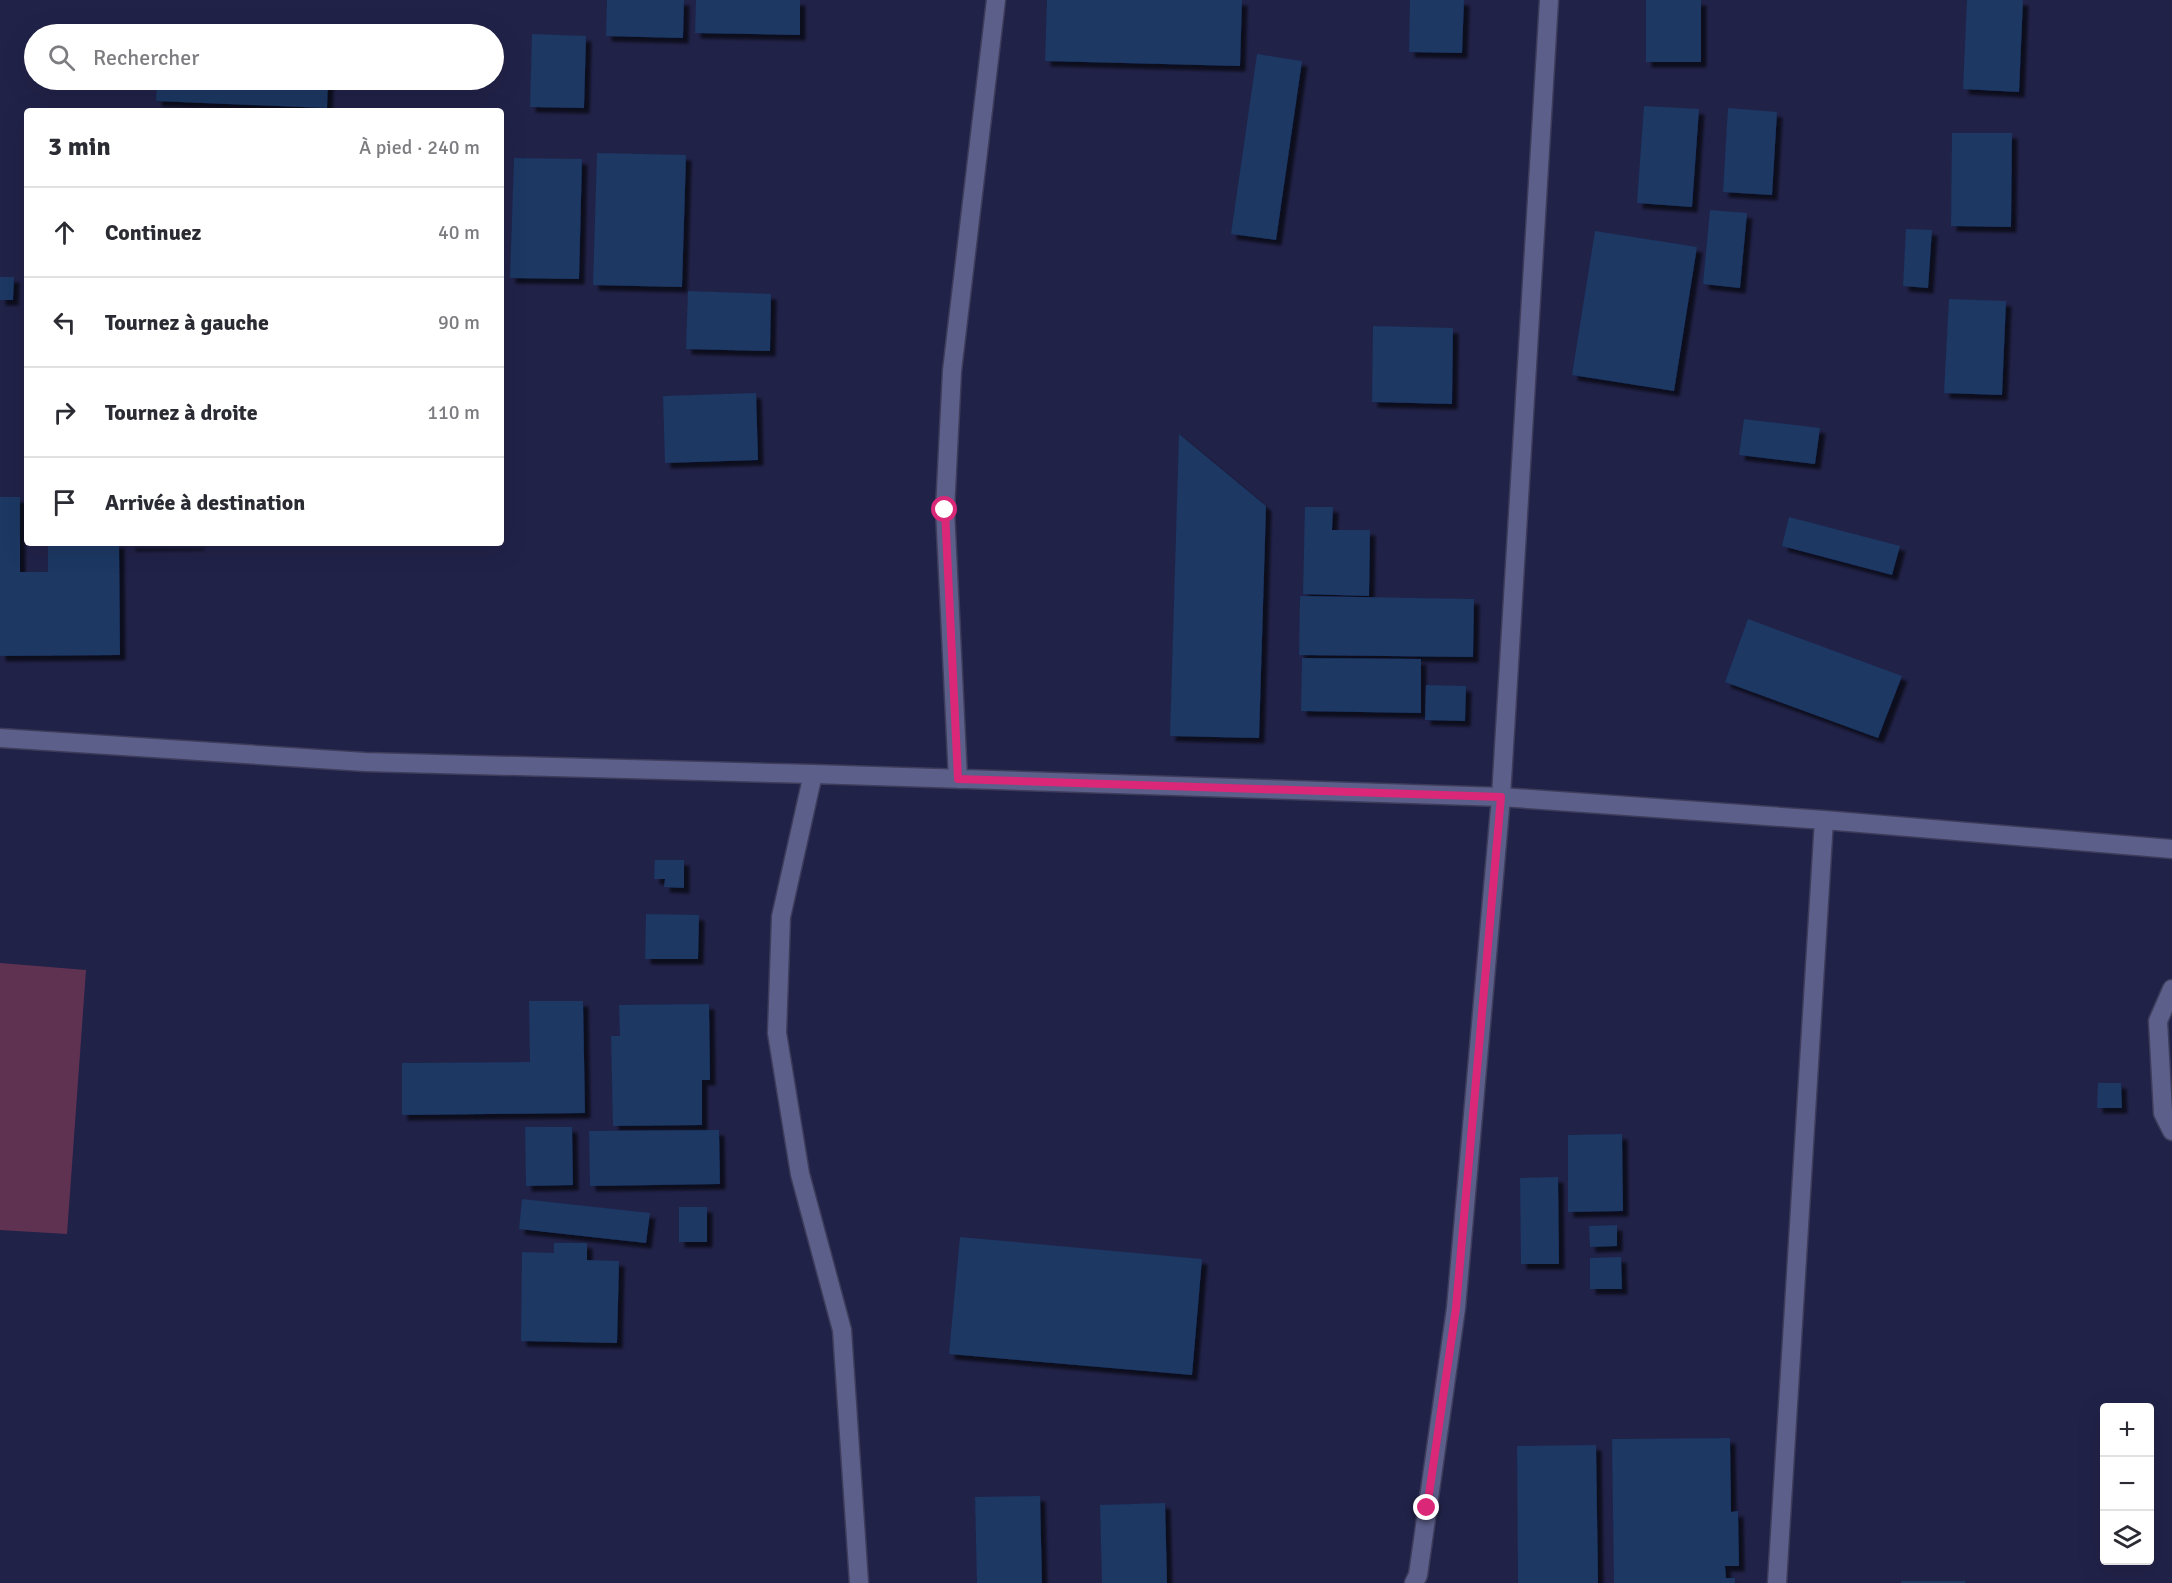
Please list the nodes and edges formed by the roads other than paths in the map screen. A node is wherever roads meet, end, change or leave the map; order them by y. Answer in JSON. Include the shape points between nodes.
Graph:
{"nodes":[{"id":1,"x":996,"y":0,"type":"edge"},
{"id":2,"x":1550,"y":0,"type":"edge"},
{"id":3,"x":0,"y":738,"type":"edge"},
{"id":4,"x":813,"y":774,"type":"junction"},
{"id":5,"x":958,"y":779,"type":"junction"},
{"id":6,"x":1501,"y":797,"type":"junction"},
{"id":7,"x":1824,"y":820,"type":"junction"},
{"id":8,"x":2172,"y":849,"type":"edge"},
{"id":9,"x":2172,"y":989,"type":"edge"},
{"id":10,"x":2172,"y":1131,"type":"edge"},
{"id":11,"x":860,"y":1583,"type":"edge"},
{"id":12,"x":1414,"y":1583,"type":"edge"},
{"id":13,"x":1777,"y":1583,"type":"edge"}],
"edges":[{"from":1,"to":5,"type":"street","via":[[952,371],[945,510]]},
{"from":2,"to":6,"type":"street"},
{"from":3,"to":4,"type":"street","via":[[365,762]]},
{"from":4,"to":5,"type":"street"},
{"from":4,"to":11,"type":"street","via":[[781,917],[777,1034],[800,1174],[842,1330]]},
{"from":5,"to":6,"type":"street"},
{"from":6,"to":7,"type":"street"},
{"from":6,"to":12,"type":"street","via":[[1456,1308]]},
{"from":7,"to":8,"type":"street"},
{"from":7,"to":13,"type":"street"},
{"from":9,"to":10,"type":"street","via":[[2158,1021],[2163,1113]]}]}
